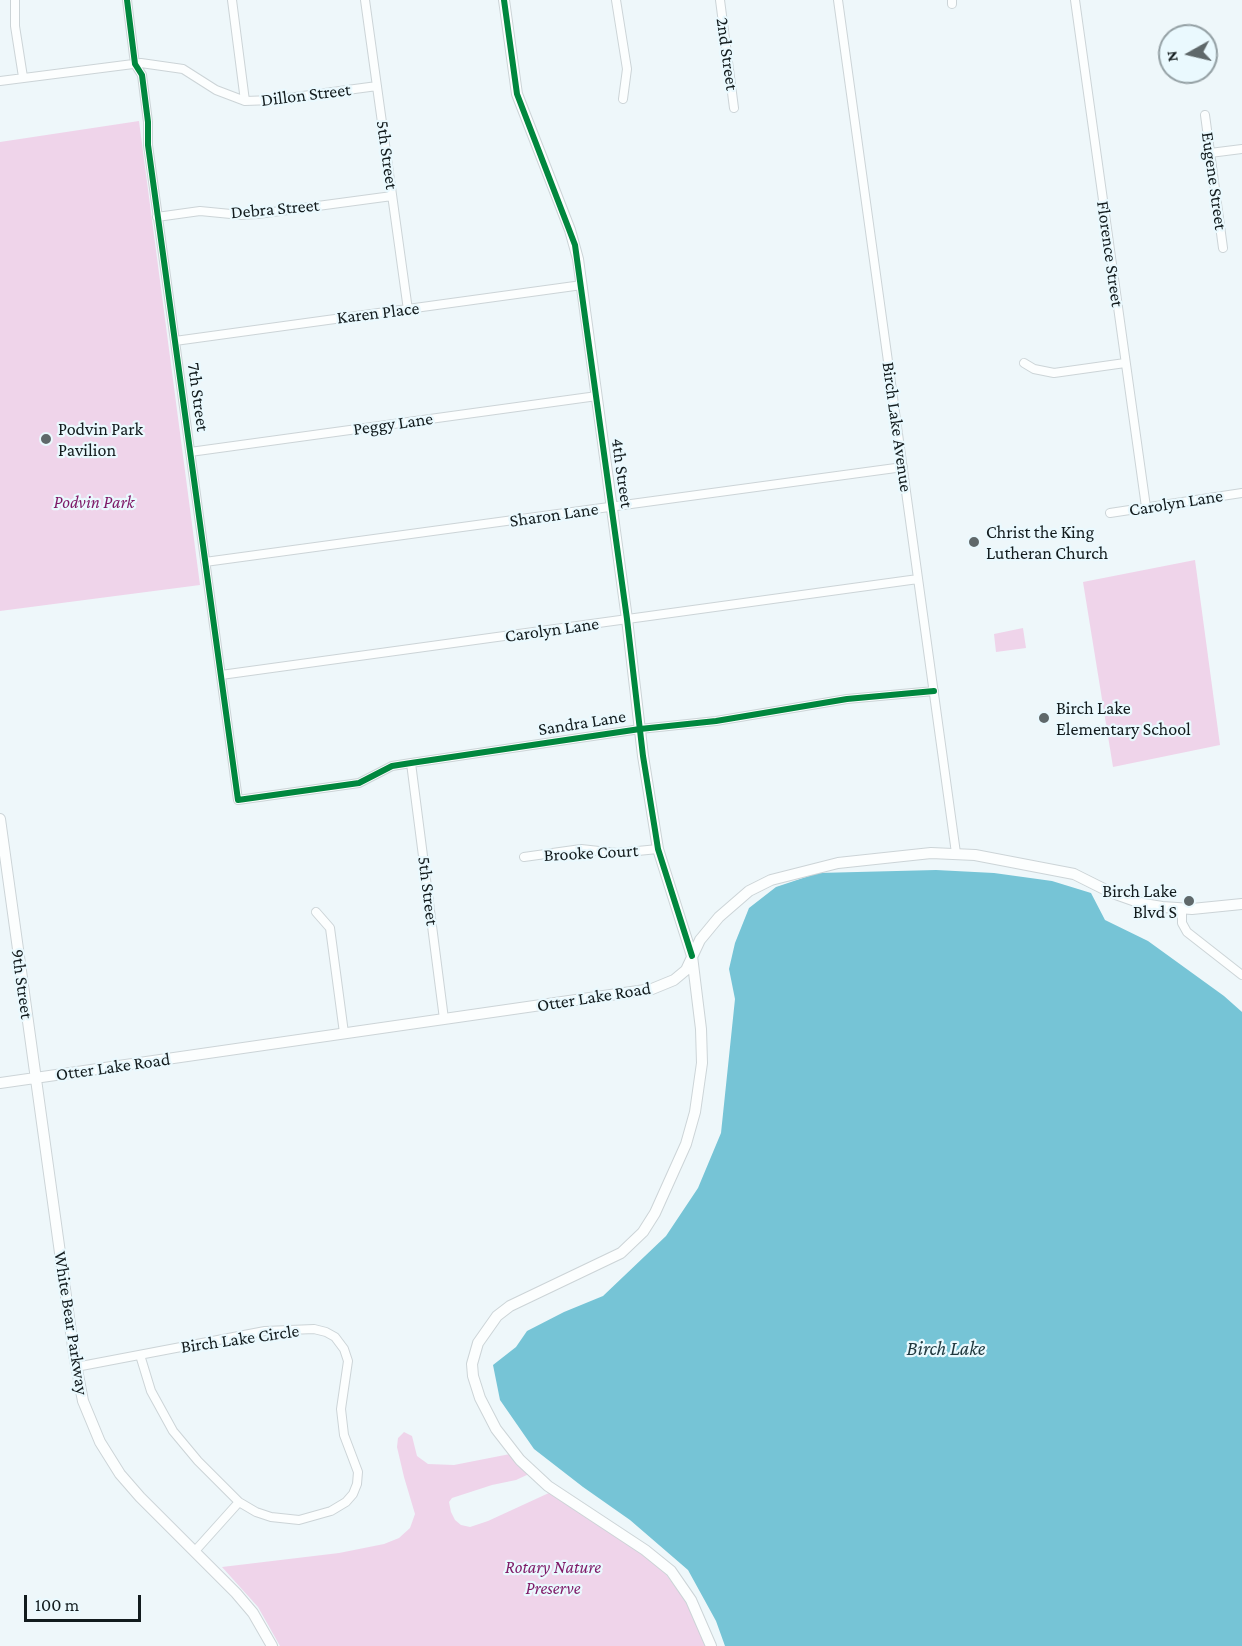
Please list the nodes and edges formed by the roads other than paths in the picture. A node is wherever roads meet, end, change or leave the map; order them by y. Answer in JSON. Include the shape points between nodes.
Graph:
{"nodes":[{"id":1,"x":15,"y":0,"type":"edge"},
{"id":2,"x":127,"y":0,"type":"edge"},
{"id":3,"x":232,"y":0,"type":"edge"},
{"id":4,"x":364,"y":0,"type":"edge"},
{"id":5,"x":504,"y":0,"type":"edge"},
{"id":6,"x":616,"y":0,"type":"edge"},
{"id":7,"x":720,"y":0,"type":"edge"},
{"id":8,"x":838,"y":0,"type":"edge"},
{"id":9,"x":1074,"y":0,"type":"edge"},
{"id":10,"x":135,"y":64,"type":"junction"},
{"id":11,"x":23,"y":78,"type":"junction"},
{"id":12,"x":0,"y":81,"type":"edge"},
{"id":13,"x":377,"y":86,"type":"junction"},
{"id":14,"x":623,"y":99,"type":"dead end"},
{"id":15,"x":245,"y":101,"type":"junction"},
{"id":16,"x":735,"y":108,"type":"dead end"},
{"id":17,"x":1205,"y":115,"type":"dead end"},
{"id":18,"x":1242,"y":149,"type":"edge"},
{"id":19,"x":1210,"y":153,"type":"junction"},
{"id":20,"x":392,"y":196,"type":"junction"},
{"id":21,"x":157,"y":217,"type":"junction"},
{"id":22,"x":1223,"y":248,"type":"dead end"},
{"id":23,"x":582,"y":285,"type":"junction"},
{"id":24,"x":408,"y":310,"type":"junction"},
{"id":25,"x":175,"y":341,"type":"junction"},
{"id":26,"x":1024,"y":363,"type":"dead end"},
{"id":27,"x":1125,"y":363,"type":"junction"},
{"id":28,"x":597,"y":396,"type":"junction"},
{"id":29,"x":190,"y":452,"type":"junction"},
{"id":30,"x":903,"y":467,"type":"junction"},
{"id":31,"x":1242,"y":493,"type":"edge"},
{"id":32,"x":612,"y":507,"type":"junction"},
{"id":33,"x":1146,"y":507,"type":"junction"},
{"id":34,"x":1110,"y":513,"type":"dead end"},
{"id":35,"x":205,"y":562,"type":"junction"},
{"id":36,"x":918,"y":579,"type":"junction"},
{"id":37,"x":627,"y":619,"type":"junction"},
{"id":38,"x":221,"y":675,"type":"junction"},
{"id":39,"x":934,"y":690,"type":"junction"},
{"id":40,"x":640,"y":729,"type":"junction"},
{"id":41,"x":411,"y":763,"type":"junction"},
{"id":42,"x":238,"y":800,"type":"joint"},
{"id":43,"x":0,"y":819,"type":"edge"},
{"id":44,"x":658,"y":849,"type":"junction"},
{"id":45,"x":956,"y":853,"type":"junction"},
{"id":46,"x":524,"y":857,"type":"dead end"},
{"id":47,"x":1242,"y":904,"type":"edge"},
{"id":48,"x":1182,"y":909,"type":"junction"},
{"id":49,"x":316,"y":912,"type":"dead end"},
{"id":50,"x":693,"y":956,"type":"junction"},
{"id":51,"x":1242,"y":975,"type":"edge"},
{"id":52,"x":444,"y":1019,"type":"junction"},
{"id":53,"x":344,"y":1033,"type":"junction"},
{"id":54,"x":35,"y":1078,"type":"junction"},
{"id":55,"x":0,"y":1083,"type":"edge"},
{"id":56,"x":140,"y":1355,"type":"junction"},
{"id":57,"x":76,"y":1367,"type":"junction"},
{"id":58,"x":239,"y":1502,"type":"junction"},
{"id":59,"x":195,"y":1551,"type":"junction"},
{"id":60,"x":272,"y":1646,"type":"edge"},
{"id":61,"x":711,"y":1646,"type":"edge"}],
"edges":[{"from":1,"to":11,"type":"street"},
{"from":2,"to":10,"type":"street","name":"7th Street"},
{"from":3,"to":15,"type":"street"},
{"from":4,"to":13,"type":"street","name":"5th Street"},
{"from":5,"to":23,"type":"street","name":"4th Street","via":[[517,94],[570,230]]},
{"from":6,"to":14,"type":"street","via":[[627,69]]},
{"from":7,"to":16,"type":"street","name":"2nd Street"},
{"from":8,"to":30,"type":"street","name":"Birch Lake Avenue"},
{"from":9,"to":27,"type":"street","name":"Florence Street"},
{"from":10,"to":11,"type":"street","name":"Dillon Street"},
{"from":10,"to":15,"type":"street","name":"Dillon Street","via":[[183,69],[216,90]]},
{"from":10,"to":21,"type":"street","name":"7th Street","via":[[142,75]]},
{"from":11,"to":12,"type":"street","name":"Dillon Street"},
{"from":13,"to":15,"type":"street","name":"Dillon Street"},
{"from":13,"to":20,"type":"street","name":"5th Street"},
{"from":17,"to":19,"type":"street","name":"Eugene Street"},
{"from":18,"to":19,"type":"street"},
{"from":19,"to":22,"type":"street","name":"Eugene Street"},
{"from":20,"to":21,"type":"street","name":"Debra Street","via":[[258,214],[200,211]]},
{"from":20,"to":24,"type":"street","name":"5th Street"},
{"from":21,"to":25,"type":"street","name":"7th Street"},
{"from":23,"to":24,"type":"street","name":"Karen Place"},
{"from":23,"to":28,"type":"street","name":"4th Street"},
{"from":24,"to":25,"type":"street","name":"Karen Place"},
{"from":25,"to":29,"type":"street","name":"7th Street"},
{"from":26,"to":27,"type":"street","via":[[1054,373]]},
{"from":27,"to":33,"type":"street","name":"Florence Street"},
{"from":28,"to":29,"type":"street","name":"Peggy Lane"},
{"from":28,"to":32,"type":"street","name":"4th Street"},
{"from":29,"to":35,"type":"street","name":"7th Street"},
{"from":30,"to":32,"type":"street","name":"Sharon Lane"},
{"from":30,"to":36,"type":"street","name":"Birch Lake Avenue"},
{"from":31,"to":33,"type":"street","name":"Carolyn Lane"},
{"from":32,"to":35,"type":"street","name":"Sharon Lane"},
{"from":32,"to":37,"type":"street","name":"4th Street"},
{"from":33,"to":34,"type":"street","name":"Carolyn Lane"},
{"from":35,"to":38,"type":"street","name":"7th Street"},
{"from":36,"to":37,"type":"street","name":"Carolyn Lane"},
{"from":36,"to":39,"type":"street","name":"Birch Lake Avenue"},
{"from":37,"to":38,"type":"street","name":"Carolyn Lane"},
{"from":37,"to":40,"type":"street","name":"4th Street"},
{"from":38,"to":42,"type":"street","name":"7th Street"},
{"from":39,"to":40,"type":"street","name":"Sandra Lane"},
{"from":39,"to":45,"type":"street","name":"Birch Lake Avenue"},
{"from":40,"to":41,"type":"street","name":"Sandra Lane"},
{"from":40,"to":44,"type":"street","name":"4th Street"},
{"from":41,"to":42,"type":"street","name":"Sandra Lane","via":[[392,766],[354,785]]},
{"from":41,"to":52,"type":"street","name":"5th Street"},
{"from":43,"to":54,"type":"street","name":"9th Street"},
{"from":44,"to":46,"type":"street","name":"Brooke Court","via":[[617,853],[581,849]]},
{"from":44,"to":50,"type":"street","name":"4th Street"},
{"from":45,"to":48,"type":"street","name":"Otter Lake Road","via":[[1074,874],[1144,904]]},
{"from":45,"to":50,"type":"street","name":"Otter Lake Road","via":[[838,863],[771,880],[742,896],[719,917],[700,940]]},
{"from":47,"to":48,"type":"street","name":"Otter Lake Road"},
{"from":48,"to":51,"type":"street","via":[[1187,932]]},
{"from":49,"to":53,"type":"street","via":[[330,928]]},
{"from":50,"to":52,"type":"street","name":"Otter Lake Road","via":[[686,970],[674,980],[652,988]]},
{"from":50,"to":61,"type":"street","name":"4th Street","via":[[702,1046],[695,1112],[677,1167],[655,1213],[643,1232],[621,1253],[510,1306],[497,1316],[478,1343],[472,1376],[496,1429],[520,1460],[548,1486],[671,1571],[691,1600]]},
{"from":52,"to":53,"type":"street","name":"Otter Lake Road"},
{"from":53,"to":54,"type":"street","name":"Otter Lake Road"},
{"from":54,"to":55,"type":"street","name":"Otter Lake Road"},
{"from":54,"to":57,"type":"street","name":"White Bear Parkway"},
{"from":56,"to":57,"type":"street","name":"Birch Lake Circle"},
{"from":56,"to":58,"type":"street","name":"Birch Lake Circle","via":[[151,1391],[172,1431]]},
{"from":56,"to":58,"type":"street","name":"Birch Lake Circle","via":[[282,1330],[319,1330],[341,1344],[348,1366],[342,1421],[358,1474],[351,1497],[328,1513],[295,1520],[264,1515]]},
{"from":57,"to":59,"type":"street","name":"White Bear Parkway","via":[[86,1409],[107,1455],[133,1489]]},
{"from":58,"to":59,"type":"street"},
{"from":59,"to":60,"type":"street","name":"White Bear Parkway","via":[[248,1607]]}]}
